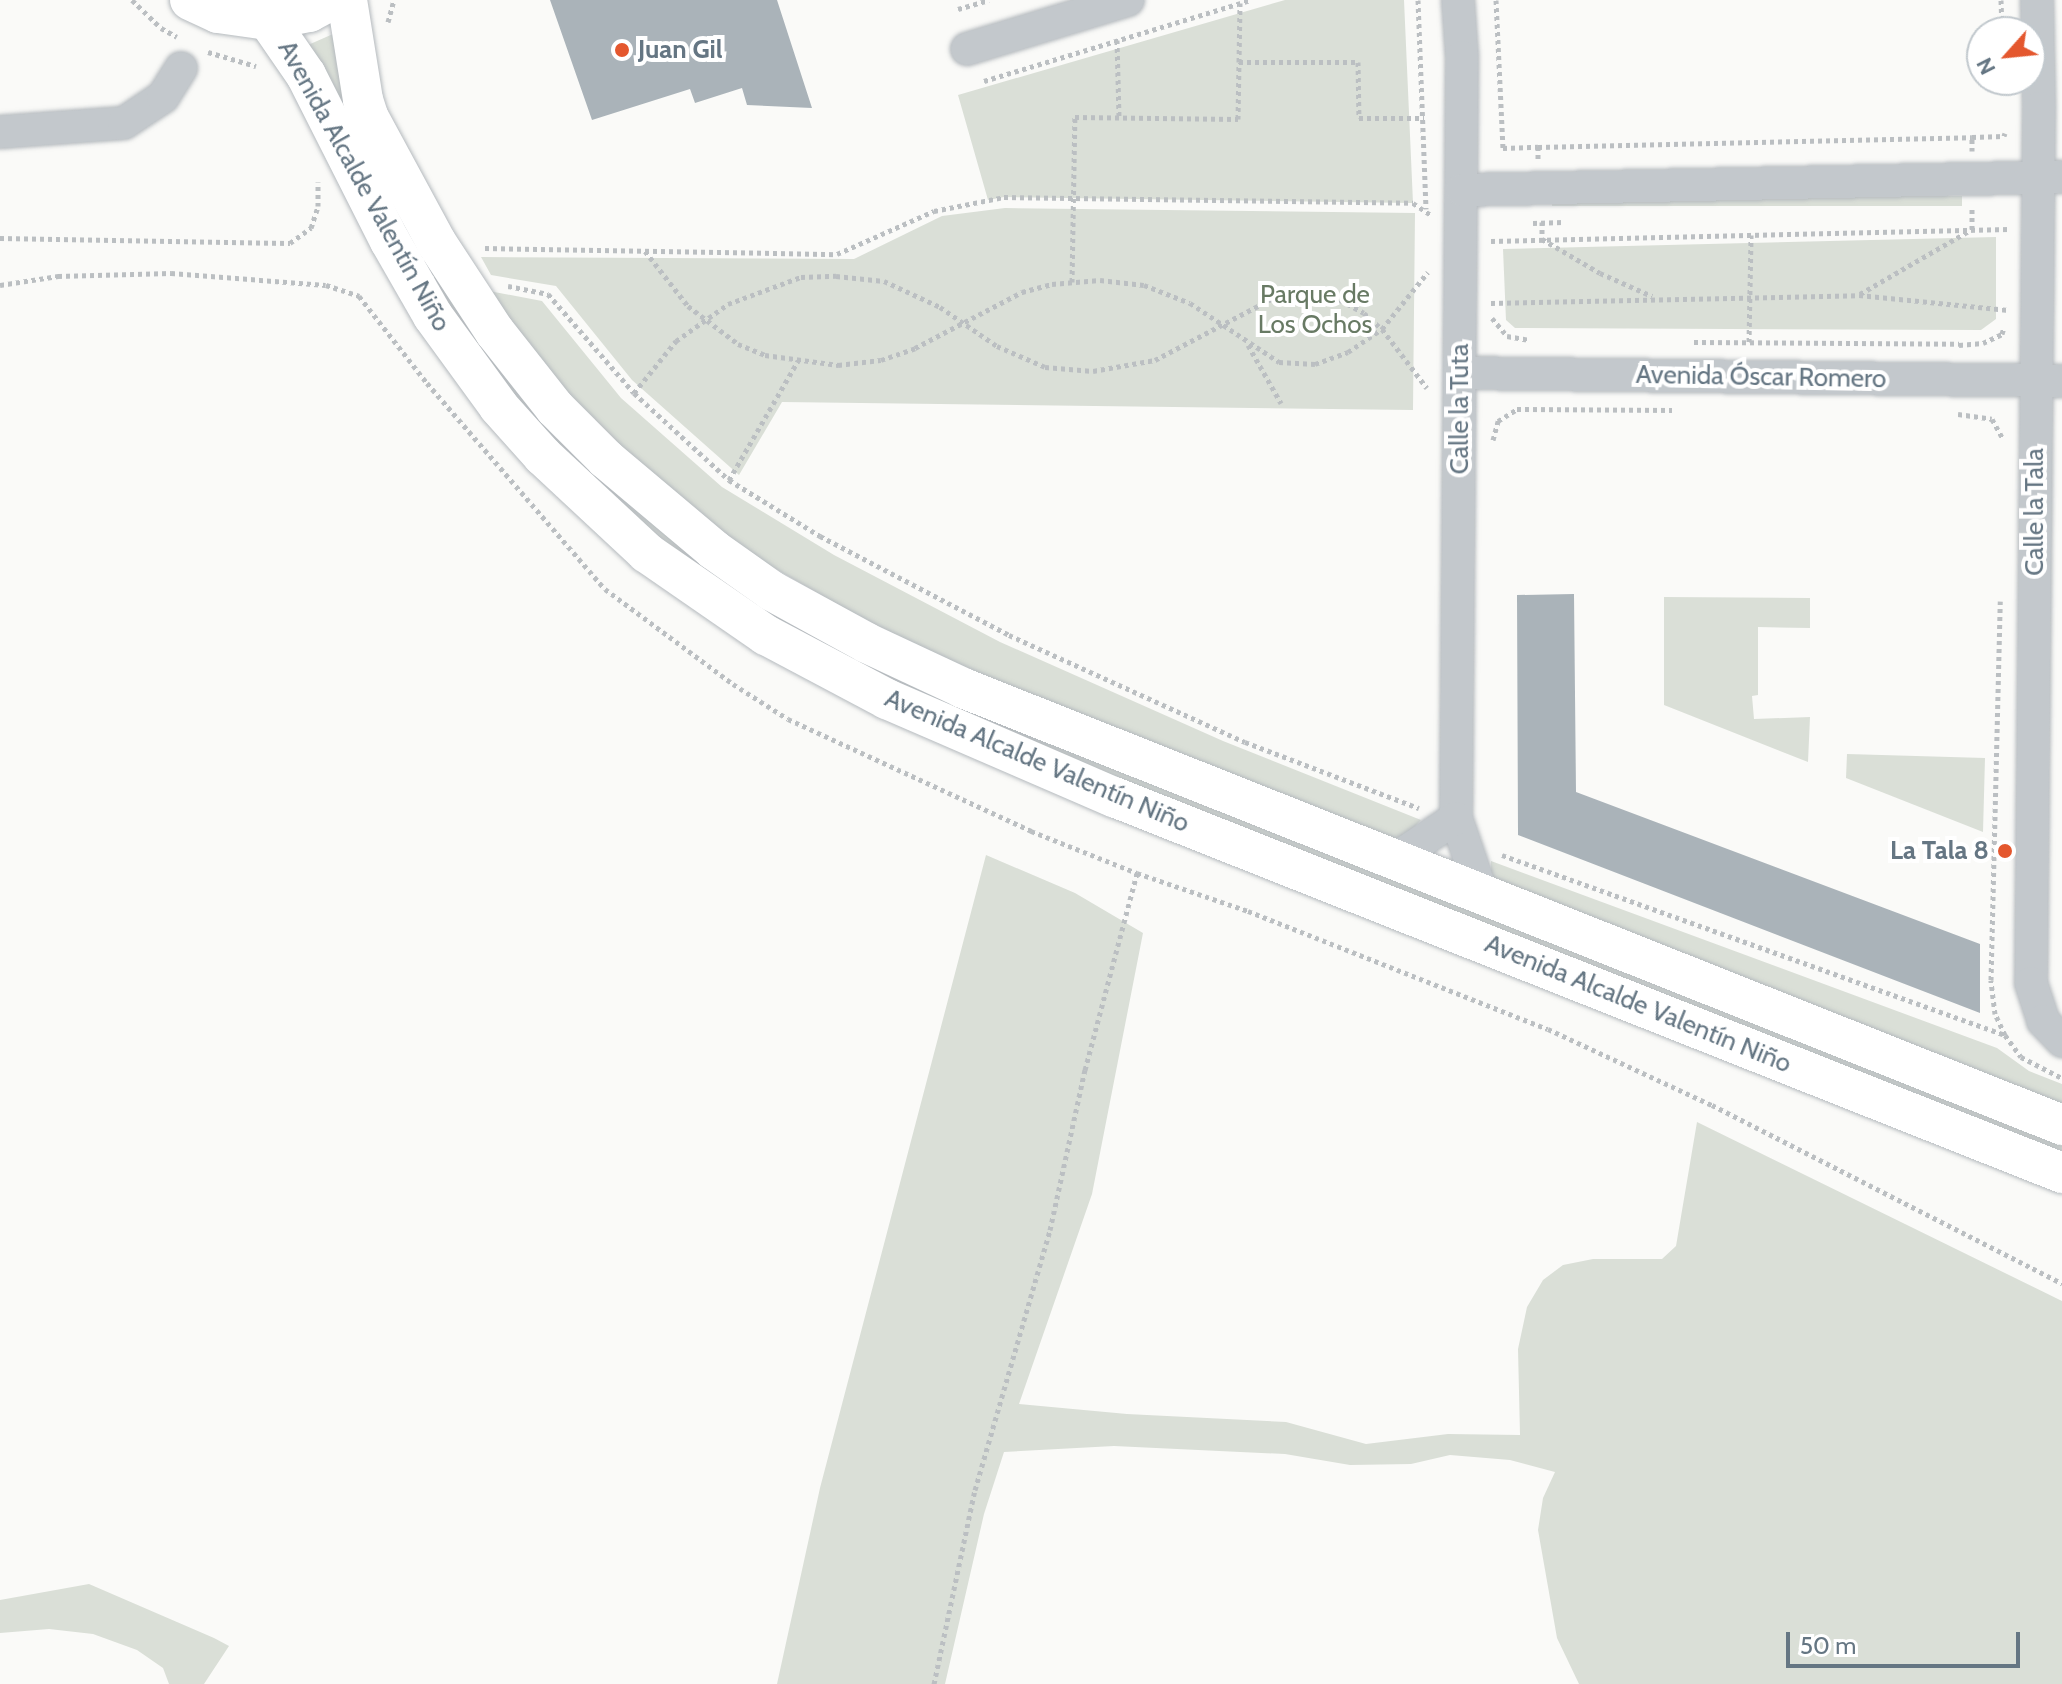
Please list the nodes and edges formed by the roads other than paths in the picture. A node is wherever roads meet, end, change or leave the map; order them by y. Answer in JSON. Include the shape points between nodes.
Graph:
{"nodes":[{"id":1,"x":190,"y":0,"type":"edge"},
{"id":2,"x":332,"y":0,"type":"edge"},
{"id":3,"x":347,"y":0,"type":"edge"},
{"id":4,"x":1128,"y":0,"type":"edge"},
{"id":5,"x":1458,"y":0,"type":"edge"},
{"id":6,"x":2037,"y":0,"type":"edge"},
{"id":7,"x":268,"y":20,"type":"junction"},
{"id":8,"x":967,"y":49,"type":"dead end"},
{"id":9,"x":188,"y":53,"type":"road end"},
{"id":10,"x":0,"y":132,"type":"edge"},
{"id":11,"x":2050,"y":177,"type":"edge"},
{"id":12,"x":1462,"y":190,"type":"junction"},
{"id":13,"x":1460,"y":373,"type":"junction"},
{"id":14,"x":2049,"y":380,"type":"edge"},
{"id":15,"x":1456,"y":818,"type":"junction"},
{"id":16,"x":1392,"y":861,"type":"junction"},
{"id":17,"x":1483,"y":897,"type":"junction"},
{"id":18,"x":2052,"y":1031,"type":"edge"},
{"id":19,"x":2062,"y":1125,"type":"edge"},
{"id":20,"x":2062,"y":1173,"type":"edge"}],
"edges":[{"from":1,"to":7,"type":"main road","via":[[218,13]]},
{"from":2,"to":7,"type":"main road","via":[[309,12]]},
{"from":3,"to":16,"type":"main road","name":"Avenida Alcalde Valentín Niño","via":[[369,118],[450,265],[555,408],[658,506],[772,591],[867,643],[963,688]]},
{"from":4,"to":8,"type":"street"},
{"from":5,"to":12,"type":"street","name":"Calle la Tuta"},
{"from":6,"to":11,"type":"street","name":"Calle la Tala"},
{"from":7,"to":20,"type":"main road","name":"Avenida Alcalde Valentín Niño","via":[[306,75],[433,316],[499,407],[647,553],[766,635],[887,699],[1114,797]]},
{"from":9,"to":10,"type":"street","via":[[163,97],[124,123]]},
{"from":11,"to":12,"type":"street"},
{"from":11,"to":14,"type":"street","name":"Calle la Tala"},
{"from":12,"to":13,"type":"street","name":"Calle la Tuta"},
{"from":13,"to":14,"type":"street","name":"Avenida Óscar Romero"},
{"from":13,"to":15,"type":"street","name":"Calle la Tuta"},
{"from":14,"to":18,"type":"street","name":"Calle la Tala","via":[[2031,983]]},
{"from":15,"to":16,"type":"street"},
{"from":15,"to":17,"type":"street","name":"Calle la Tuta"},
{"from":16,"to":17,"type":"main road","name":"Avenida Alcalde Valentín Niño"},
{"from":17,"to":19,"type":"main road","name":"Avenida Alcalde Valentín Niño"}]}
